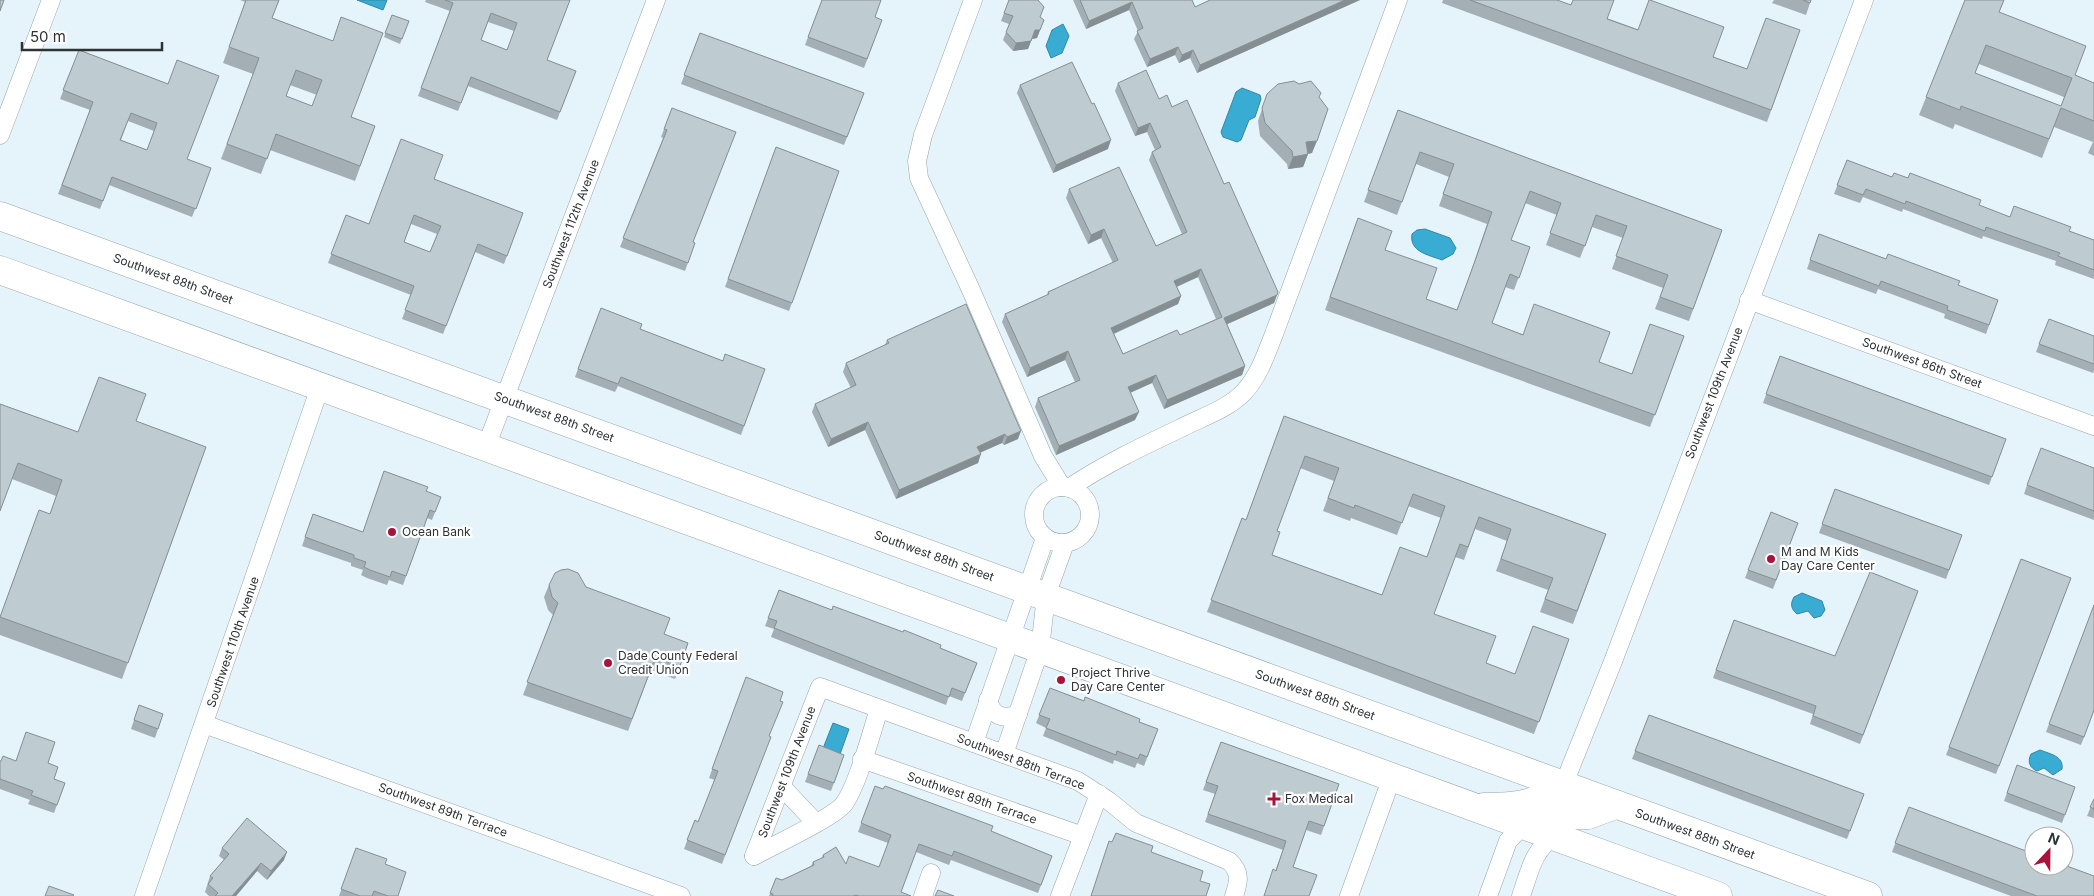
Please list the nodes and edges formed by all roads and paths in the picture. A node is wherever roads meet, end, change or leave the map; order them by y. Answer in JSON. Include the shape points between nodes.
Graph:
{"nodes":[{"id":1,"x":51,"y":0,"type":"edge"},
{"id":2,"x":656,"y":0,"type":"edge"},
{"id":3,"x":972,"y":0,"type":"edge"},
{"id":4,"x":1398,"y":0,"type":"edge"},
{"id":5,"x":1864,"y":0,"type":"edge"},
{"id":6,"x":0,"y":135,"type":"edge"},
{"id":7,"x":0,"y":216,"type":"edge"},
{"id":8,"x":0,"y":270,"type":"edge"},
{"id":9,"x":1749,"y":300,"type":"junction"},
{"id":10,"x":320,"y":387,"type":"junction"},
{"id":11,"x":504,"y":400,"type":"junction"},
{"id":12,"x":2094,"y":426,"type":"edge"},
{"id":13,"x":486,"y":447,"type":"junction"},
{"id":14,"x":1066,"y":487,"type":"junction"},
{"id":15,"x":1045,"y":538,"type":"junction"},
{"id":16,"x":1065,"y":544,"type":"junction"},
{"id":17,"x":1037,"y":593,"type":"junction"},
{"id":18,"x":1010,"y":638,"type":"junction"},
{"id":19,"x":1040,"y":649,"type":"junction"},
{"id":20,"x":820,"y":687,"type":"joint"},
{"id":21,"x":988,"y":700,"type":"junction"},
{"id":22,"x":879,"y":709,"type":"junction"},
{"id":23,"x":1018,"y":714,"type":"junction"},
{"id":24,"x":204,"y":724,"type":"junction"},
{"id":25,"x":974,"y":743,"type":"junction"},
{"id":26,"x":1004,"y":754,"type":"junction"},
{"id":27,"x":862,"y":759,"type":"junction"},
{"id":28,"x":1392,"y":777,"type":"junction"},
{"id":29,"x":1563,"y":786,"type":"junction"},
{"id":30,"x":782,"y":787,"type":"junction"},
{"id":31,"x":1098,"y":794,"type":"junction"},
{"id":32,"x":1615,"y":805,"type":"junction"},
{"id":33,"x":1475,"y":808,"type":"junction"},
{"id":34,"x":816,"y":823,"type":"junction"},
{"id":35,"x":1523,"y":826,"type":"junction"},
{"id":36,"x":1083,"y":836,"type":"junction"},
{"id":37,"x":1555,"y":836,"type":"junction"},
{"id":38,"x":931,"y":872,"type":"dead end"},
{"id":39,"x":144,"y":896,"type":"edge"},
{"id":40,"x":681,"y":896,"type":"edge"},
{"id":41,"x":923,"y":896,"type":"edge"},
{"id":42,"x":1060,"y":896,"type":"edge"},
{"id":43,"x":1234,"y":896,"type":"edge"},
{"id":44,"x":1349,"y":896,"type":"edge"},
{"id":45,"x":1488,"y":896,"type":"edge"},
{"id":46,"x":1521,"y":896,"type":"edge"},
{"id":47,"x":1718,"y":896,"type":"edge"},
{"id":48,"x":1868,"y":896,"type":"edge"}],
"edges":[{"from":1,"to":6,"type":"street"},
{"from":2,"to":11,"type":"street","name":"Southwest 112th Avenue"},
{"from":3,"to":14,"type":"street","via":[[923,135],[917,161],[919,178],[1042,456]]},
{"from":4,"to":14,"type":"street","via":[[1274,334],[1260,369],[1250,384],[1224,406]]},
{"from":5,"to":9,"type":"street","name":"Southwest 109th Avenue"},
{"from":7,"to":11,"type":"main road","name":"Southwest 88th Street"},
{"from":8,"to":10,"type":"main road"},
{"from":9,"to":12,"type":"street","name":"Southwest 86th Street"},
{"from":9,"to":29,"type":"street","name":"Southwest 109th Avenue"},
{"from":10,"to":13,"type":"main road"},
{"from":10,"to":24,"type":"street","name":"Southwest 110th Avenue"},
{"from":11,"to":13,"type":"street","name":"Southwest 112th Avenue"},
{"from":11,"to":17,"type":"main road","name":"Southwest 88th Street"},
{"from":13,"to":18,"type":"main road"},
{"from":14,"to":15,"type":"street","via":[[1046,492],[1035,506],[1035,524]]},
{"from":14,"to":16,"type":"street","via":[[1084,497],[1089,505],[1090,522],[1081,537]]},
{"from":15,"to":16,"type":"street"},
{"from":15,"to":17,"type":"street"},
{"from":16,"to":17,"type":"street"},
{"from":17,"to":18,"type":"street"},
{"from":17,"to":19,"type":"street"},
{"from":17,"to":29,"type":"main road","name":"Southwest 88th Street"},
{"from":18,"to":19,"type":"main road"},
{"from":18,"to":21,"type":"street"},
{"from":19,"to":23,"type":"street"},
{"from":19,"to":28,"type":"main road"},
{"from":20,"to":22,"type":"street","name":"Southwest 88th Terrace"},
{"from":20,"to":30,"type":"street","name":"Southwest 109th Avenue"},
{"from":21,"to":23,"type":"street","via":[[991,709],[1004,718]]},
{"from":21,"to":25,"type":"street"},
{"from":22,"to":25,"type":"street","name":"Southwest 88th Terrace"},
{"from":22,"to":27,"type":"street"},
{"from":23,"to":26,"type":"street"},
{"from":24,"to":39,"type":"street","name":"Southwest 110th Avenue"},
{"from":24,"to":40,"type":"street","name":"Southwest 89th Terrace"},
{"from":25,"to":26,"type":"street","name":"Southwest 88th Terrace"},
{"from":26,"to":31,"type":"street","name":"Southwest 88th Terrace","via":[[1078,781]]},
{"from":27,"to":34,"type":"street","via":[[843,804]]},
{"from":27,"to":36,"type":"street","name":"Southwest 89th Terrace"},
{"from":28,"to":33,"type":"main road"},
{"from":28,"to":44,"type":"street"},
{"from":29,"to":32,"type":"main road","name":"Southwest 88th Street"},
{"from":29,"to":33,"type":"main road","via":[[1540,801],[1512,807]]},
{"from":30,"to":34,"type":"street"},
{"from":30,"to":34,"type":"street","name":"Southwest 109th Avenue","via":[[754,856]]},
{"from":31,"to":36,"type":"street"},
{"from":31,"to":43,"type":"street","name":"Southwest 88th Terrace","via":[[1136,823],[1229,861],[1237,870],[1239,881]]},
{"from":32,"to":35,"type":"main road","via":[[1588,815],[1558,815]]},
{"from":32,"to":48,"type":"main road","name":"Southwest 88th Street"},
{"from":33,"to":35,"type":"main road"},
{"from":35,"to":37,"type":"main road"},
{"from":35,"to":45,"type":"street","via":[[1508,841]]},
{"from":36,"to":42,"type":"street"},
{"from":37,"to":46,"type":"street","via":[[1537,851]]},
{"from":37,"to":47,"type":"main road"},
{"from":38,"to":41,"type":"street"}]}
